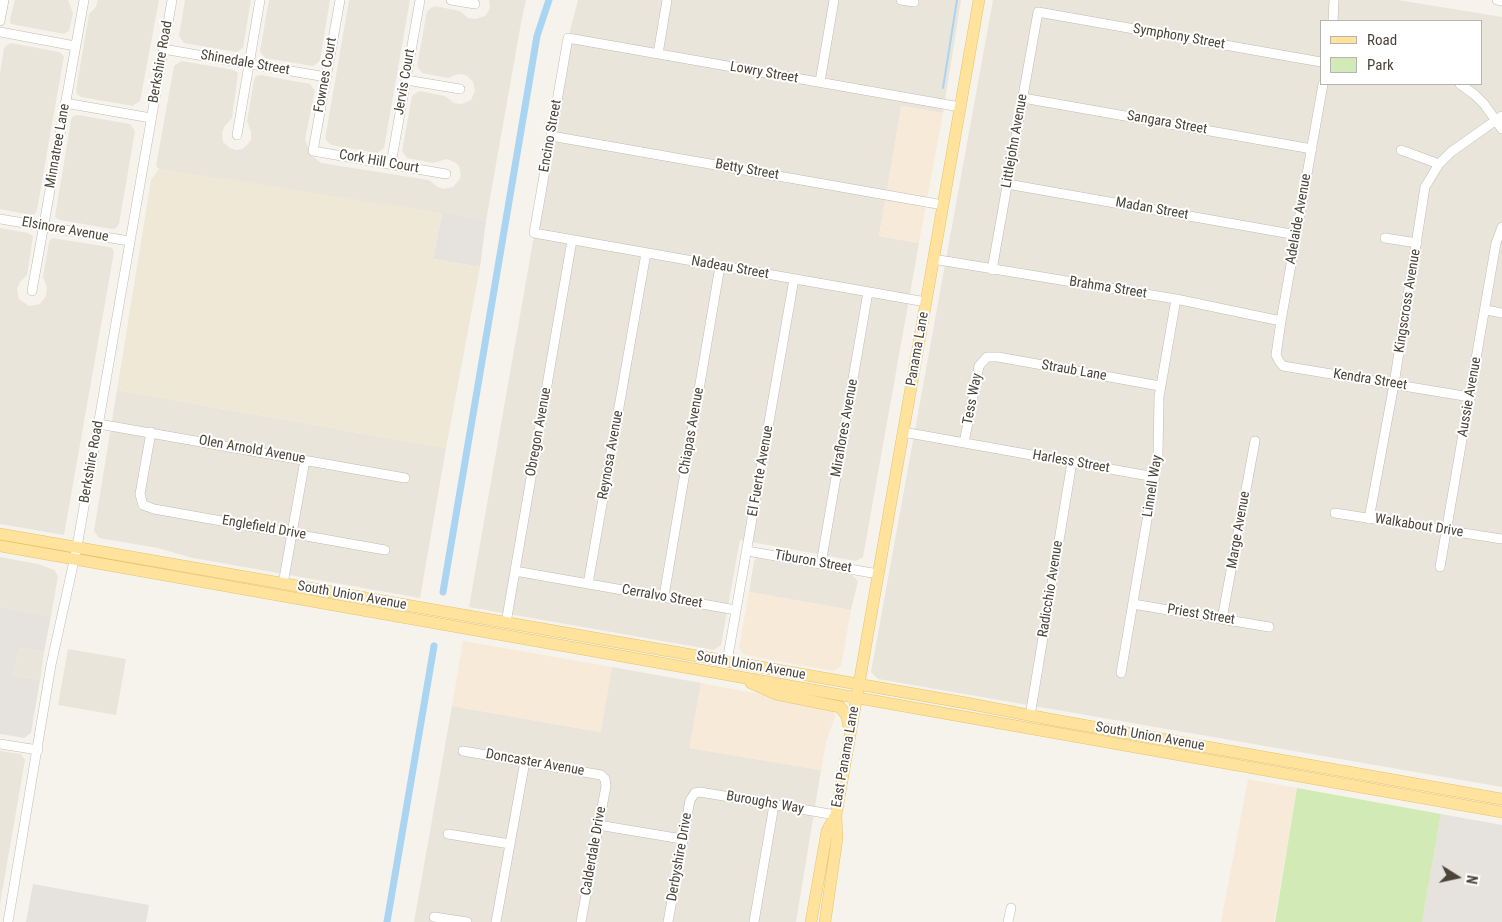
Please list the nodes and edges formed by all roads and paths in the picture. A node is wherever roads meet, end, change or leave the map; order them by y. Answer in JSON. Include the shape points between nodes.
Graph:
{"nodes":[{"id":1,"x":4,"y":0,"type":"edge"},
{"id":2,"x":84,"y":0,"type":"edge"},
{"id":3,"x":172,"y":0,"type":"edge"},
{"id":4,"x":260,"y":0,"type":"edge"},
{"id":5,"x":340,"y":0,"type":"edge"},
{"id":6,"x":420,"y":0,"type":"edge"},
{"id":7,"x":451,"y":0,"type":"edge"},
{"id":8,"x":667,"y":0,"type":"edge"},
{"id":9,"x":834,"y":0,"type":"edge"},
{"id":10,"x":901,"y":0,"type":"edge"},
{"id":11,"x":979,"y":0,"type":"edge"},
{"id":12,"x":1334,"y":0,"type":"edge"},
{"id":13,"x":1497,"y":0,"type":"edge"},
{"id":14,"x":1502,"y":1,"type":"edge"},
{"id":15,"x":914,"y":2,"type":"dead end"},
{"id":16,"x":475,"y":4,"type":"dead end"},
{"id":17,"x":1038,"y":12,"type":"joint"},
{"id":18,"x":1333,"y":20,"type":"edge"},
{"id":19,"x":0,"y":21,"type":"edge"},
{"id":20,"x":0,"y":32,"type":"edge"},
{"id":21,"x":568,"y":38,"type":"joint"},
{"id":22,"x":75,"y":46,"type":"junction"},
{"id":23,"x":163,"y":49,"type":"junction"},
{"id":24,"x":658,"y":54,"type":"junction"},
{"id":25,"x":1320,"y":62,"type":"edge"},
{"id":26,"x":249,"y":64,"type":"junction"},
{"id":27,"x":326,"y":77,"type":"junction"},
{"id":28,"x":406,"y":80,"type":"junction"},
{"id":29,"x":820,"y":82,"type":"junction"},
{"id":30,"x":1323,"y":85,"type":"edge"},
{"id":31,"x":1461,"y":85,"type":"edge"},
{"id":32,"x":460,"y":89,"type":"dead end"},
{"id":33,"x":1022,"y":98,"type":"junction"},
{"id":34,"x":65,"y":103,"type":"junction"},
{"id":35,"x":960,"y":107,"type":"junction"},
{"id":36,"x":151,"y":118,"type":"junction"},
{"id":37,"x":1499,"y":118,"type":"edge"},
{"id":38,"x":1502,"y":129,"type":"edge"},
{"id":39,"x":237,"y":135,"type":"dead end"},
{"id":40,"x":551,"y":136,"type":"junction"},
{"id":41,"x":1312,"y":149,"type":"junction"},
{"id":42,"x":1401,"y":150,"type":"dead end"},
{"id":43,"x":313,"y":151,"type":"joint"},
{"id":44,"x":391,"y":164,"type":"junction"},
{"id":45,"x":1439,"y":164,"type":"junction"},
{"id":46,"x":446,"y":174,"type":"dead end"},
{"id":47,"x":1007,"y":184,"type":"junction"},
{"id":48,"x":943,"y":205,"type":"junction"},
{"id":49,"x":0,"y":219,"type":"edge"},
{"id":50,"x":44,"y":226,"type":"junction"},
{"id":51,"x":1502,"y":227,"type":"edge"},
{"id":52,"x":534,"y":233,"type":"joint"},
{"id":53,"x":1297,"y":235,"type":"junction"},
{"id":54,"x":1385,"y":238,"type":"dead end"},
{"id":55,"x":572,"y":240,"type":"junction"},
{"id":56,"x":130,"y":241,"type":"junction"},
{"id":57,"x":1417,"y":243,"type":"junction"},
{"id":58,"x":646,"y":253,"type":"junction"},
{"id":59,"x":933,"y":259,"type":"junction"},
{"id":60,"x":720,"y":266,"type":"junction"},
{"id":61,"x":992,"y":270,"type":"junction"},
{"id":62,"x":794,"y":279,"type":"junction"},
{"id":63,"x":32,"y":291,"type":"dead end"},
{"id":64,"x":868,"y":292,"type":"junction"},
{"id":65,"x":1176,"y":299,"type":"junction"},
{"id":66,"x":926,"y":302,"type":"junction"},
{"id":67,"x":1486,"y":310,"type":"junction"},
{"id":68,"x":1502,"y":313,"type":"edge"},
{"id":69,"x":1282,"y":321,"type":"junction"},
{"id":70,"x":1276,"y":355,"type":"joint"},
{"id":71,"x":987,"y":357,"type":"joint"},
{"id":72,"x":1394,"y":384,"type":"junction"},
{"id":73,"x":1160,"y":386,"type":"junction"},
{"id":74,"x":1470,"y":397,"type":"junction"},
{"id":75,"x":99,"y":424,"type":"junction"},
{"id":76,"x":151,"y":432,"type":"junction"},
{"id":77,"x":903,"y":432,"type":"junction"},
{"id":78,"x":1255,"y":440,"type":"dead end"},
{"id":79,"x":964,"y":443,"type":"junction"},
{"id":80,"x":986,"y":447,"type":"joint"},
{"id":81,"x":305,"y":460,"type":"junction"},
{"id":82,"x":1072,"y":462,"type":"junction"},
{"id":83,"x":1155,"y":476,"type":"junction"},
{"id":84,"x":405,"y":478,"type":"dead end"},
{"id":85,"x":1335,"y":513,"type":"dead end"},
{"id":86,"x":1369,"y":519,"type":"junction"},
{"id":87,"x":1446,"y":531,"type":"junction"},
{"id":88,"x":0,"y":534,"type":"edge"},
{"id":89,"x":292,"y":534,"type":"junction"},
{"id":90,"x":1502,"y":539,"type":"edge"},
{"id":91,"x":0,"y":546,"type":"edge"},
{"id":92,"x":77,"y":547,"type":"junction"},
{"id":93,"x":385,"y":550,"type":"dead end"},
{"id":94,"x":747,"y":551,"type":"junction"},
{"id":95,"x":74,"y":560,"type":"junction"},
{"id":96,"x":821,"y":564,"type":"junction"},
{"id":97,"x":1440,"y":567,"type":"dead end"},
{"id":98,"x":515,"y":571,"type":"junction"},
{"id":99,"x":878,"y":574,"type":"junction"},
{"id":100,"x":283,"y":584,"type":"junction"},
{"id":101,"x":588,"y":584,"type":"junction"},
{"id":102,"x":664,"y":596,"type":"junction"},
{"id":103,"x":1133,"y":604,"type":"junction"},
{"id":104,"x":736,"y":610,"type":"junction"},
{"id":105,"x":1222,"y":619,"type":"junction"},
{"id":106,"x":506,"y":623,"type":"junction"},
{"id":107,"x":1269,"y":627,"type":"dead end"},
{"id":108,"x":728,"y":662,"type":"junction"},
{"id":109,"x":778,"y":670,"type":"junction"},
{"id":110,"x":710,"y":672,"type":"junction"},
{"id":111,"x":1120,"y":673,"type":"dead end"},
{"id":112,"x":743,"y":678,"type":"junction"},
{"id":113,"x":767,"y":682,"type":"junction"},
{"id":114,"x":859,"y":684,"type":"junction"},
{"id":115,"x":932,"y":697,"type":"junction"},
{"id":116,"x":857,"y":698,"type":"junction"},
{"id":117,"x":1030,"y":716,"type":"junction"},
{"id":118,"x":850,"y":736,"type":"junction"},
{"id":119,"x":0,"y":744,"type":"edge"},
{"id":120,"x":38,"y":750,"type":"junction"},
{"id":121,"x":463,"y":751,"type":"dead end"},
{"id":122,"x":1193,"y":757,"type":"junction"},
{"id":123,"x":1261,"y":757,"type":"junction"},
{"id":124,"x":525,"y":761,"type":"junction"},
{"id":125,"x":1333,"y":770,"type":"junction"},
{"id":126,"x":1276,"y":772,"type":"junction"},
{"id":127,"x":605,"y":779,"type":"joint"},
{"id":128,"x":695,"y":793,"type":"joint"},
{"id":129,"x":1502,"y":799,"type":"edge"},
{"id":130,"x":774,"y":805,"type":"junction"},
{"id":131,"x":1502,"y":812,"type":"edge"},
{"id":132,"x":836,"y":815,"type":"junction"},
{"id":133,"x":598,"y":824,"type":"junction"},
{"id":134,"x":448,"y":834,"type":"dead end"},
{"id":135,"x":826,"y":835,"type":"junction"},
{"id":136,"x":682,"y":839,"type":"junction"},
{"id":137,"x":510,"y":844,"type":"junction"},
{"id":138,"x":1011,"y":908,"type":"dead end"},
{"id":139,"x":434,"y":917,"type":"dead end"},
{"id":140,"x":8,"y":922,"type":"edge"},
{"id":141,"x":467,"y":922,"type":"edge"},
{"id":142,"x":496,"y":922,"type":"edge"},
{"id":143,"x":581,"y":922,"type":"edge"},
{"id":144,"x":668,"y":922,"type":"edge"},
{"id":145,"x":754,"y":922,"type":"edge"},
{"id":146,"x":811,"y":922,"type":"edge"},
{"id":147,"x":828,"y":922,"type":"edge"},
{"id":148,"x":1008,"y":922,"type":"edge"}],
"edges":[{"from":1,"to":19,"type":"street"},
{"from":2,"to":22,"type":"street","name":"Minnatree Lane"},
{"from":3,"to":23,"type":"street","name":"Berkshire Road"},
{"from":4,"to":26,"type":"street"},
{"from":5,"to":27,"type":"street","name":"Fownes Court"},
{"from":6,"to":28,"type":"street","name":"Jervis Court"},
{"from":7,"to":16,"type":"street"},
{"from":8,"to":24,"type":"street"},
{"from":9,"to":29,"type":"street"},
{"from":10,"to":15,"type":"street"},
{"from":11,"to":35,"type":"main road","name":"Panama Lane"},
{"from":12,"to":18,"type":"street"},
{"from":13,"to":14,"type":"street"},
{"from":17,"to":25,"type":"street","name":"Symphony Street"},
{"from":17,"to":33,"type":"street","name":"Littlejohn Avenue"},
{"from":20,"to":22,"type":"street"},
{"from":21,"to":24,"type":"street","name":"Lowry Street"},
{"from":21,"to":40,"type":"street","name":"Encino Street"},
{"from":22,"to":34,"type":"street","name":"Minnatree Lane"},
{"from":23,"to":26,"type":"street","name":"Shinedale Street"},
{"from":23,"to":36,"type":"street","name":"Berkshire Road"},
{"from":24,"to":29,"type":"street","name":"Lowry Street"},
{"from":26,"to":27,"type":"street","name":"Shinedale Street"},
{"from":26,"to":39,"type":"street"},
{"from":27,"to":43,"type":"street","name":"Fownes Court"},
{"from":28,"to":32,"type":"street"},
{"from":28,"to":44,"type":"street","name":"Jervis Court"},
{"from":29,"to":35,"type":"street","name":"Lowry Street"},
{"from":30,"to":41,"type":"street","name":"Adelaide Avenue"},
{"from":31,"to":37,"type":"street"},
{"from":33,"to":41,"type":"street","name":"Sangara Street"},
{"from":33,"to":47,"type":"street","name":"Littlejohn Avenue"},
{"from":34,"to":36,"type":"street"},
{"from":34,"to":50,"type":"street","name":"Minnatree Lane"},
{"from":35,"to":48,"type":"main road","name":"Panama Lane"},
{"from":36,"to":56,"type":"street","name":"Berkshire Road"},
{"from":37,"to":38,"type":"street"},
{"from":37,"to":45,"type":"street","name":"Kingscross Avenue"},
{"from":40,"to":48,"type":"street","name":"Betty Street"},
{"from":40,"to":52,"type":"street","name":"Encino Street"},
{"from":41,"to":53,"type":"street","name":"Adelaide Avenue"},
{"from":42,"to":45,"type":"street"},
{"from":43,"to":44,"type":"street","name":"Cork Hill Court"},
{"from":44,"to":46,"type":"street","name":"Cork Hill Court"},
{"from":45,"to":57,"type":"street","name":"Kingscross Avenue","via":[[1425,187]]},
{"from":47,"to":53,"type":"street","name":"Madan Street"},
{"from":47,"to":61,"type":"street","name":"Littlejohn Avenue"},
{"from":48,"to":59,"type":"main road","name":"Panama Lane"},
{"from":49,"to":50,"type":"street","name":"Elsinore Avenue"},
{"from":50,"to":56,"type":"street","name":"Elsinore Avenue"},
{"from":50,"to":63,"type":"street","name":"Minnatree Lane"},
{"from":51,"to":67,"type":"street","name":"Aussie Avenue","via":[[1496,243]]},
{"from":52,"to":55,"type":"street","name":"Nadeau Street"},
{"from":53,"to":69,"type":"street","name":"Adelaide Avenue"},
{"from":54,"to":57,"type":"street"},
{"from":55,"to":58,"type":"street","name":"Nadeau Street"},
{"from":55,"to":98,"type":"street","name":"Obregon Avenue"},
{"from":56,"to":75,"type":"street","name":"Berkshire Road"},
{"from":57,"to":72,"type":"street","name":"Kingscross Avenue"},
{"from":58,"to":60,"type":"street","name":"Nadeau Street"},
{"from":58,"to":101,"type":"street","name":"Reynosa Avenue"},
{"from":59,"to":61,"type":"street","name":"Brahma Street"},
{"from":59,"to":66,"type":"main road","name":"Panama Lane"},
{"from":60,"to":62,"type":"street","name":"Nadeau Street"},
{"from":60,"to":102,"type":"street","name":"Chiapas Avenue"},
{"from":61,"to":65,"type":"street","name":"Brahma Street"},
{"from":62,"to":64,"type":"street","name":"Nadeau Street"},
{"from":62,"to":94,"type":"street","name":"El Fuerte Avenue"},
{"from":64,"to":66,"type":"street","name":"Nadeau Street"},
{"from":64,"to":96,"type":"street","name":"Miraflores Avenue"},
{"from":65,"to":69,"type":"street","name":"Brahma Street"},
{"from":65,"to":73,"type":"street","name":"Linnell Way"},
{"from":66,"to":77,"type":"main road","name":"Panama Lane"},
{"from":67,"to":68,"type":"street"},
{"from":67,"to":74,"type":"street","name":"Aussie Avenue"},
{"from":69,"to":70,"type":"street","name":"Adelaide Avenue"},
{"from":70,"to":72,"type":"street","name":"Kendra Street","via":[[1283,366]]},
{"from":71,"to":73,"type":"street","name":"Straub Lane"},
{"from":71,"to":79,"type":"street","name":"Tess Way","via":[[979,366]]},
{"from":72,"to":74,"type":"street","name":"Kendra Street"},
{"from":72,"to":86,"type":"street","name":"Kingscross Avenue"},
{"from":73,"to":83,"type":"street","name":"Linnell Way"},
{"from":74,"to":87,"type":"street","name":"Aussie Avenue"},
{"from":75,"to":76,"type":"street","name":"Olen Arnold Avenue"},
{"from":75,"to":92,"type":"street","name":"Berkshire Road"},
{"from":76,"to":81,"type":"street","name":"Olen Arnold Avenue"},
{"from":76,"to":89,"type":"street","name":"Englefield Drive","via":[[140,494],[143,505]]},
{"from":77,"to":79,"type":"street","name":"Tess Way"},
{"from":77,"to":99,"type":"main road","name":"Panama Lane"},
{"from":78,"to":105,"type":"street","name":"Marge Avenue"},
{"from":79,"to":80,"type":"street","name":"Tess Way"},
{"from":80,"to":82,"type":"street","name":"Harless Street"},
{"from":81,"to":84,"type":"street","name":"Olen Arnold Avenue"},
{"from":81,"to":89,"type":"street"},
{"from":82,"to":83,"type":"street","name":"Harless Street"},
{"from":82,"to":117,"type":"street","name":"Radicchio Avenue"},
{"from":83,"to":103,"type":"street","name":"Linnell Way"},
{"from":85,"to":86,"type":"street","name":"Walkabout Drive"},
{"from":86,"to":87,"type":"street","name":"Walkabout Drive"},
{"from":87,"to":90,"type":"street","name":"Walkabout Drive"},
{"from":87,"to":97,"type":"street","name":"Aussie Avenue"},
{"from":88,"to":92,"type":"main road","name":"South Union Avenue"},
{"from":89,"to":93,"type":"street","name":"Englefield Drive"},
{"from":89,"to":100,"type":"street"},
{"from":91,"to":95,"type":"main road","name":"South Union Avenue"},
{"from":92,"to":95,"type":"street","name":"Berkshire Road"},
{"from":92,"to":100,"type":"main road","name":"South Union Avenue"},
{"from":94,"to":96,"type":"street","name":"Tiburon Street"},
{"from":94,"to":104,"type":"street","name":"El Fuerte Avenue"},
{"from":95,"to":110,"type":"main road","name":"South Union Avenue"},
{"from":95,"to":120,"type":"street","name":"Berkshire Road","via":[[51,666]]},
{"from":96,"to":99,"type":"street","name":"Tiburon Street"},
{"from":98,"to":101,"type":"street"},
{"from":98,"to":106,"type":"street","name":"Obregon Avenue"},
{"from":99,"to":114,"type":"main road","name":"Panama Lane"},
{"from":100,"to":106,"type":"main road","name":"South Union Avenue"},
{"from":101,"to":102,"type":"street","name":"Cerralvo Street"},
{"from":102,"to":104,"type":"street","name":"Cerralvo Street"},
{"from":103,"to":105,"type":"street","name":"Priest Street"},
{"from":103,"to":111,"type":"street","name":"Linnell Way"},
{"from":104,"to":108,"type":"street","name":"El Fuerte Avenue"},
{"from":105,"to":107,"type":"street","name":"Priest Street"},
{"from":106,"to":108,"type":"main road","name":"South Union Avenue"},
{"from":108,"to":109,"type":"main road","name":"South Union Avenue"},
{"from":109,"to":110,"type":"main road","via":[[757,673],[716,667]]},
{"from":109,"to":114,"type":"main road","name":"South Union Avenue"},
{"from":110,"to":112,"type":"main road","name":"South Union Avenue"},
{"from":112,"to":113,"type":"main road","name":"South Union Avenue"},
{"from":112,"to":118,"type":"main road","via":[[776,694],[840,707],[847,716]]},
{"from":113,"to":114,"type":"main road","via":[[783,678],[844,688]]},
{"from":113,"to":116,"type":"main road","name":"South Union Avenue"},
{"from":114,"to":115,"type":"main road","name":"South Union Avenue"},
{"from":114,"to":116,"type":"main road","name":"Panama Lane"},
{"from":115,"to":116,"type":"main road","via":[[904,698],[862,693]]},
{"from":115,"to":117,"type":"main road","name":"South Union Avenue"},
{"from":116,"to":118,"type":"main road","name":"East Panama Lane"},
{"from":116,"to":122,"type":"main road","name":"South Union Avenue"},
{"from":117,"to":123,"type":"main road","name":"South Union Avenue"},
{"from":118,"to":132,"type":"main road","name":"East Panama Lane"},
{"from":119,"to":120,"type":"street"},
{"from":120,"to":140,"type":"street","name":"Berkshire Road"},
{"from":121,"to":124,"type":"street","name":"Doncaster Avenue"},
{"from":122,"to":123,"type":"main road","via":[[1201,753],[1251,761]]},
{"from":122,"to":126,"type":"main road","name":"South Union Avenue"},
{"from":123,"to":125,"type":"main road","name":"South Union Avenue"},
{"from":124,"to":127,"type":"street","name":"Doncaster Avenue","via":[[600,775]]},
{"from":124,"to":137,"type":"street"},
{"from":125,"to":126,"type":"main road","via":[[1325,774],[1282,767]]},
{"from":125,"to":129,"type":"main road","name":"South Union Avenue"},
{"from":126,"to":131,"type":"main road","name":"South Union Avenue"},
{"from":127,"to":133,"type":"street","name":"Calderdale Drive"},
{"from":128,"to":130,"type":"street","name":"Buroughs Way"},
{"from":128,"to":136,"type":"street","name":"Derbyshire Drive","via":[[690,800]]},
{"from":130,"to":132,"type":"street","name":"Buroughs Way"},
{"from":130,"to":145,"type":"street"},
{"from":132,"to":135,"type":"main road","name":"East Panama Lane"},
{"from":132,"to":147,"type":"main road","name":"East Panama Lane","via":[[837,839]]},
{"from":133,"to":136,"type":"street"},
{"from":133,"to":143,"type":"street","name":"Calderdale Drive"},
{"from":134,"to":137,"type":"street"},
{"from":135,"to":146,"type":"main road","name":"East Panama Lane"},
{"from":135,"to":147,"type":"main road","via":[[828,856],[820,910]]},
{"from":136,"to":144,"type":"street","name":"Derbyshire Drive"},
{"from":137,"to":142,"type":"street"},
{"from":138,"to":148,"type":"street"},
{"from":139,"to":141,"type":"street"}]}
